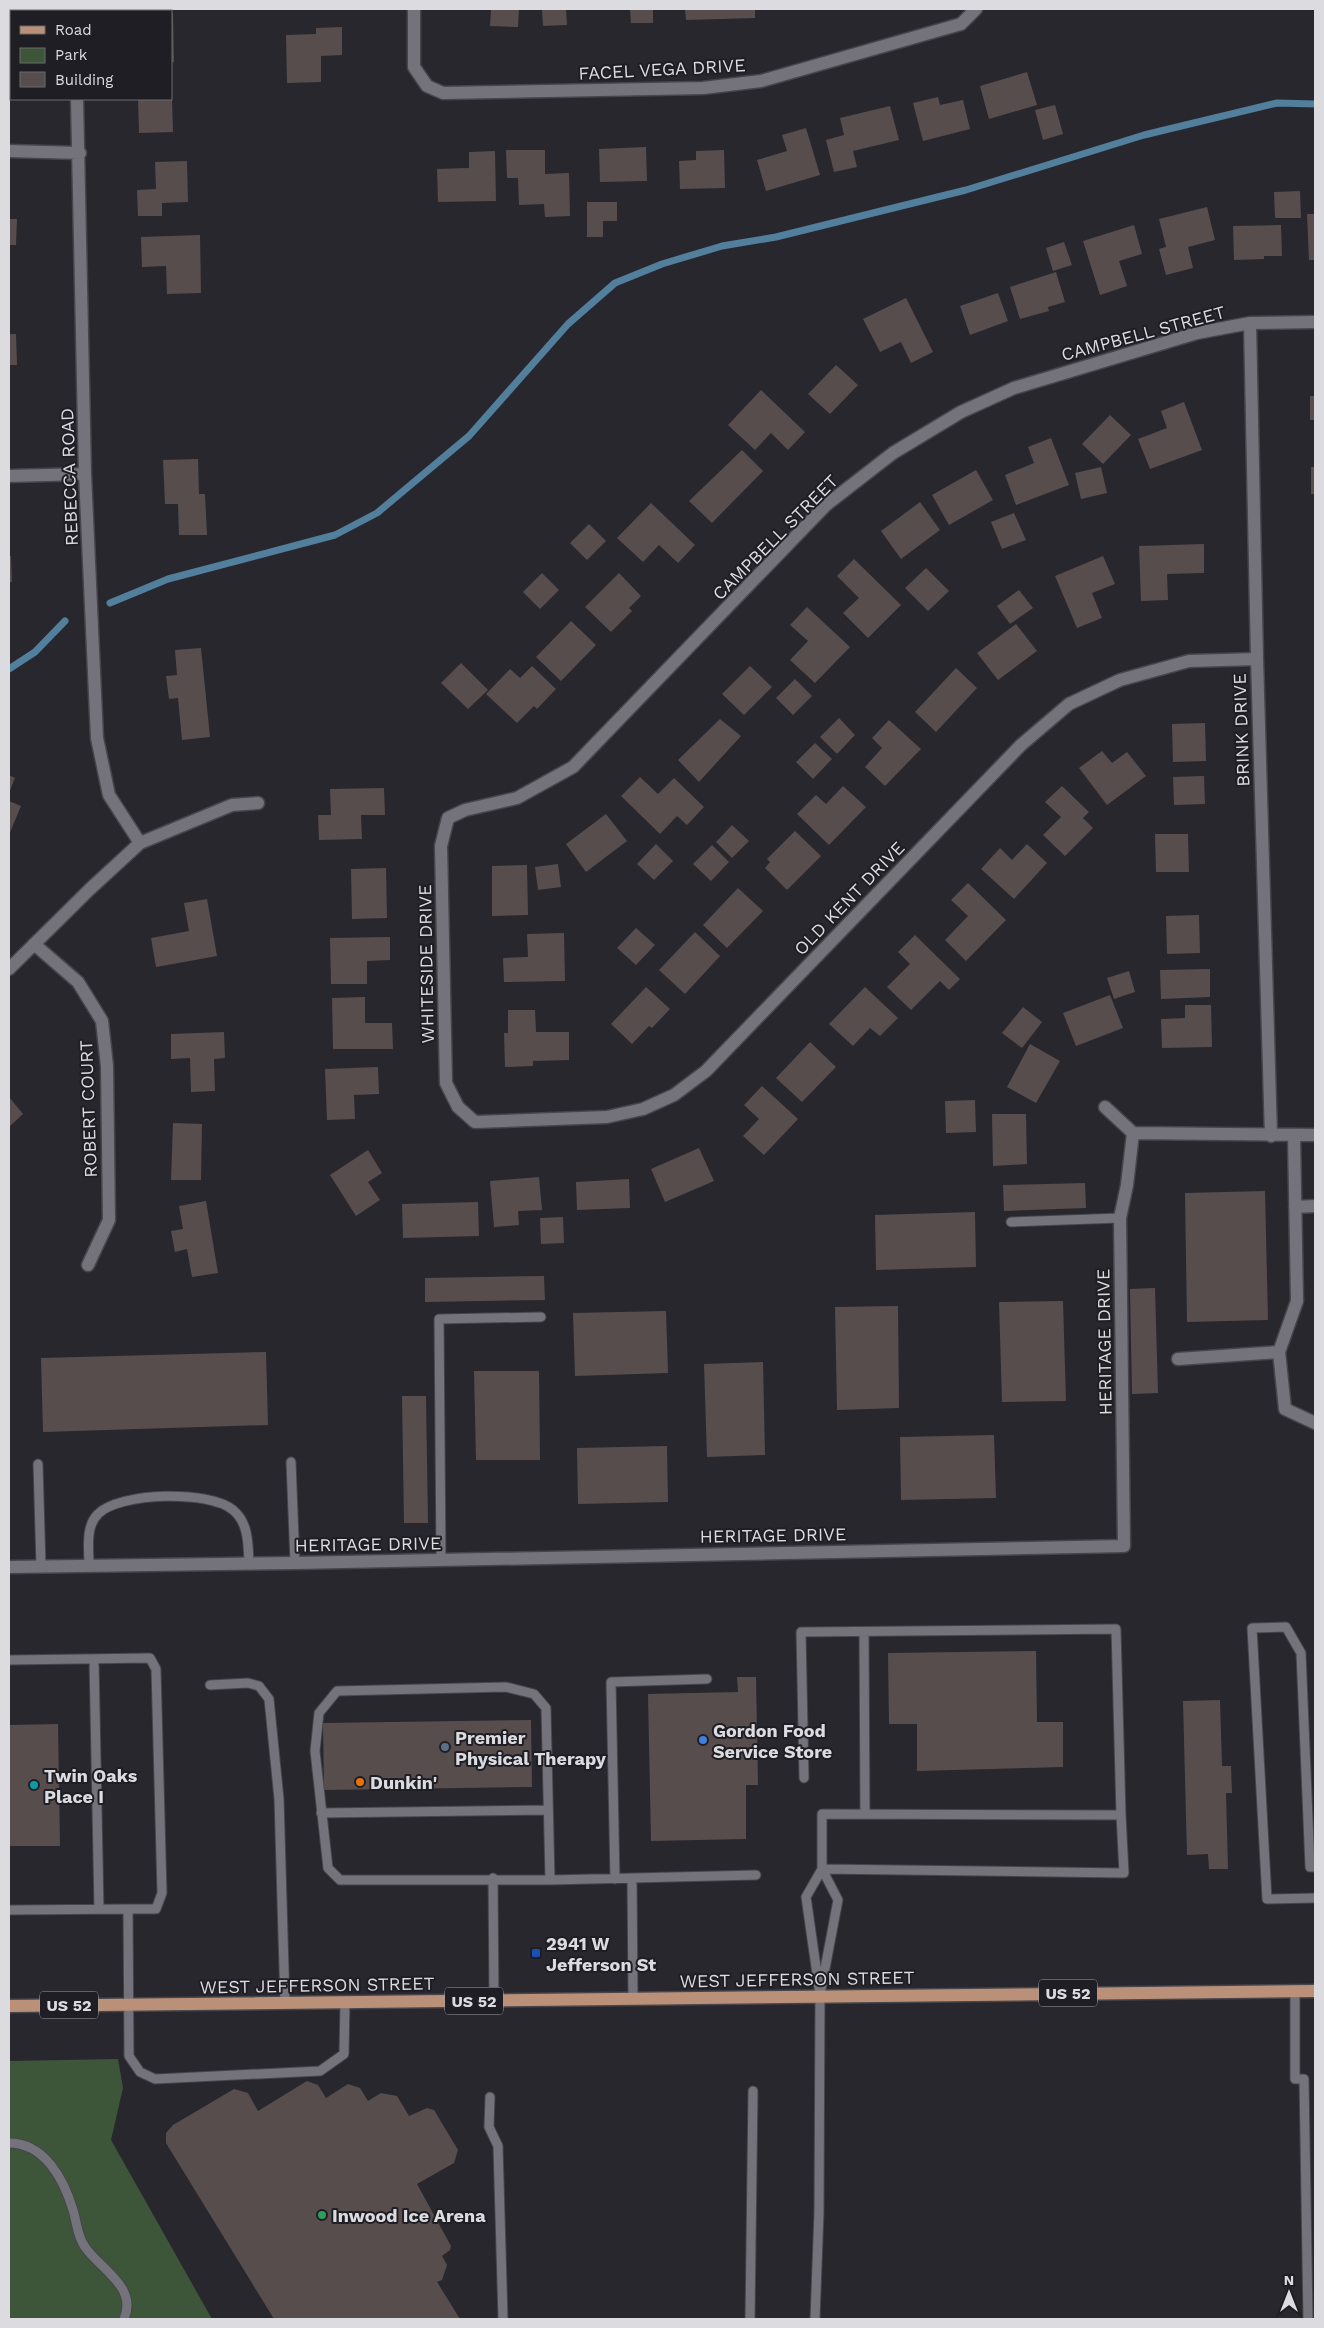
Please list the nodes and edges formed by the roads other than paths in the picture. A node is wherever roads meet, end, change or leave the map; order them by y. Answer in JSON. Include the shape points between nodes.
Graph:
{"nodes":[{"id":1,"x":414,"y":9,"type":"edge"},
{"id":2,"x":976,"y":9,"type":"edge"},
{"id":3,"x":78,"y":100,"type":"edge"},
{"id":4,"x":9,"y":151,"type":"edge"},
{"id":5,"x":80,"y":153,"type":"junction"},
{"id":6,"x":1315,"y":322,"type":"edge"},
{"id":7,"x":1250,"y":323,"type":"junction"},
{"id":8,"x":85,"y":474,"type":"junction"},
{"id":9,"x":9,"y":476,"type":"edge"},
{"id":10,"x":1257,"y":659,"type":"junction"},
{"id":11,"x":258,"y":803,"type":"dead end"},
{"id":12,"x":448,"y":818,"type":"joint"},
{"id":13,"x":140,"y":843,"type":"junction"},
{"id":14,"x":34,"y":944,"type":"junction"},
{"id":15,"x":9,"y":968,"type":"edge"},
{"id":16,"x":458,"y":1107,"type":"joint"},
{"id":17,"x":1105,"y":1107,"type":"dead end"},
{"id":18,"x":1133,"y":1133,"type":"junction"},
{"id":19,"x":1294,"y":1135,"type":"junction"},
{"id":20,"x":1315,"y":1135,"type":"edge"},
{"id":21,"x":1271,"y":1136,"type":"junction"},
{"id":22,"x":1315,"y":1206,"type":"edge"},
{"id":23,"x":1295,"y":1207,"type":"junction"},
{"id":24,"x":1120,"y":1218,"type":"junction"},
{"id":25,"x":1011,"y":1222,"type":"dead end"},
{"id":26,"x":88,"y":1265,"type":"dead end"},
{"id":27,"x":542,"y":1317,"type":"dead end"},
{"id":28,"x":1278,"y":1352,"type":"junction"},
{"id":29,"x":1178,"y":1359,"type":"dead end"},
{"id":30,"x":1315,"y":1423,"type":"edge"},
{"id":31,"x":291,"y":1462,"type":"dead end"},
{"id":32,"x":38,"y":1464,"type":"dead end"},
{"id":33,"x":441,"y":1560,"type":"junction"},
{"id":34,"x":249,"y":1563,"type":"junction"},
{"id":35,"x":295,"y":1563,"type":"junction"},
{"id":36,"x":41,"y":1566,"type":"junction"},
{"id":37,"x":89,"y":1566,"type":"junction"},
{"id":38,"x":9,"y":1567,"type":"edge"},
{"id":39,"x":864,"y":1632,"type":"junction"},
{"id":40,"x":94,"y":1659,"type":"junction"},
{"id":41,"x":9,"y":1660,"type":"edge"},
{"id":42,"x":707,"y":1679,"type":"dead end"},
{"id":43,"x":210,"y":1685,"type":"dead end"},
{"id":44,"x":804,"y":1778,"type":"dead end"},
{"id":45,"x":548,"y":1810,"type":"junction"},
{"id":46,"x":321,"y":1813,"type":"junction"},
{"id":47,"x":865,"y":1814,"type":"junction"},
{"id":48,"x":1121,"y":1815,"type":"junction"},
{"id":49,"x":1315,"y":1867,"type":"edge"},
{"id":50,"x":822,"y":1869,"type":"junction"},
{"id":51,"x":756,"y":1876,"type":"dead end"},
{"id":52,"x":493,"y":1878,"type":"junction"},
{"id":53,"x":615,"y":1879,"type":"junction"},
{"id":54,"x":632,"y":1879,"type":"junction"},
{"id":55,"x":550,"y":1880,"type":"junction"},
{"id":56,"x":1315,"y":1898,"type":"edge"},
{"id":57,"x":99,"y":1909,"type":"junction"},
{"id":58,"x":128,"y":1909,"type":"junction"},
{"id":59,"x":9,"y":1910,"type":"edge"},
{"id":60,"x":1315,"y":1991,"type":"edge"},
{"id":61,"x":1295,"y":1992,"type":"junction"},
{"id":62,"x":820,"y":1995,"type":"junction"},
{"id":63,"x":633,"y":1999,"type":"junction"},
{"id":64,"x":494,"y":2000,"type":"junction"},
{"id":65,"x":345,"y":2002,"type":"junction"},
{"id":66,"x":285,"y":2003,"type":"junction"},
{"id":67,"x":129,"y":2005,"type":"junction"},
{"id":68,"x":9,"y":2006,"type":"edge"},
{"id":69,"x":753,"y":2091,"type":"dead end"},
{"id":70,"x":490,"y":2097,"type":"dead end"},
{"id":71,"x":9,"y":2143,"type":"edge"},
{"id":72,"x":750,"y":2309,"type":"junction"},
{"id":73,"x":124,"y":2319,"type":"edge"},
{"id":74,"x":503,"y":2319,"type":"edge"},
{"id":75,"x":750,"y":2319,"type":"edge"},
{"id":76,"x":756,"y":2319,"type":"edge"},
{"id":77,"x":815,"y":2319,"type":"edge"},
{"id":78,"x":1308,"y":2319,"type":"edge"}],
"edges":[{"from":1,"to":2,"type":"street","name":"FACEL VEGA DRIVE","via":[[414,66],[426,86],[443,93],[703,88],[761,81],[961,24]]},
{"from":3,"to":5,"type":"street","name":"REBECCA ROAD"},
{"from":4,"to":5,"type":"street"},
{"from":5,"to":8,"type":"street","name":"REBECCA ROAD"},
{"from":6,"to":7,"type":"street","name":"CAMPBELL STREET"},
{"from":7,"to":10,"type":"street","name":"BRINK DRIVE"},
{"from":7,"to":12,"type":"street","name":"CAMPBELL STREET","via":[[1197,332],[1014,388],[961,412],[893,453],[826,505],[573,767],[516,798],[465,810]]},
{"from":8,"to":9,"type":"street"},
{"from":8,"to":13,"type":"street","name":"REBECCA ROAD","via":[[97,738],[109,796]]},
{"from":10,"to":16,"type":"street","name":"OLD KENT DRIVE","via":[[1189,661],[1120,680],[1069,704],[1021,745],[706,1071],[674,1095],[643,1109],[607,1117],[475,1122]]},
{"from":10,"to":21,"type":"street","name":"BRINK DRIVE"},
{"from":11,"to":13,"type":"street","via":[[232,805]]},
{"from":12,"to":16,"type":"street","name":"WHITESIDE DRIVE","via":[[441,846],[446,1083]]},
{"from":13,"to":14,"type":"street"},
{"from":14,"to":15,"type":"street"},
{"from":14,"to":26,"type":"street","name":"ROBERT COURT","via":[[78,982],[102,1021],[107,1066],[109,1220]]},
{"from":17,"to":18,"type":"street"},
{"from":18,"to":21,"type":"street"},
{"from":18,"to":24,"type":"street","name":"HERITAGE DRIVE"},
{"from":19,"to":20,"type":"street"},
{"from":19,"to":21,"type":"street"},
{"from":19,"to":23,"type":"street"},
{"from":22,"to":23,"type":"street"},
{"from":23,"to":28,"type":"street","via":[[1297,1301]]},
{"from":24,"to":25,"type":"lane"},
{"from":24,"to":33,"type":"street","name":"HERITAGE DRIVE","via":[[1124,1546]]},
{"from":27,"to":33,"type":"lane","via":[[439,1318]]},
{"from":28,"to":29,"type":"street"},
{"from":28,"to":30,"type":"street","via":[[1285,1409]]},
{"from":31,"to":35,"type":"lane"},
{"from":32,"to":36,"type":"lane"},
{"from":33,"to":35,"type":"street","name":"HERITAGE DRIVE"},
{"from":34,"to":35,"type":"street","name":"HERITAGE DRIVE"},
{"from":34,"to":37,"type":"street","name":"HERITAGE DRIVE"},
{"from":34,"to":37,"type":"lane","via":[[244,1523],[233,1509],[215,1501],[182,1496],[114,1503],[97,1514],[89,1529]]},
{"from":36,"to":37,"type":"street","name":"HERITAGE DRIVE"},
{"from":36,"to":38,"type":"street","name":"HERITAGE DRIVE"},
{"from":39,"to":44,"type":"lane","via":[[800,1632]]},
{"from":39,"to":47,"type":"lane"},
{"from":39,"to":48,"type":"lane","via":[[1116,1628]]},
{"from":40,"to":41,"type":"lane"},
{"from":40,"to":57,"type":"lane"},
{"from":40,"to":58,"type":"lane","via":[[150,1658],[156,1669],[162,1893],[156,1909]]},
{"from":42,"to":53,"type":"lane","via":[[611,1682]]},
{"from":43,"to":66,"type":"lane","via":[[248,1683],[259,1686],[269,1699],[279,1799]]},
{"from":45,"to":46,"type":"lane"},
{"from":45,"to":46,"type":"lane","via":[[546,1708],[534,1694],[506,1687],[336,1691],[319,1713],[315,1750]]},
{"from":45,"to":55,"type":"lane"},
{"from":46,"to":52,"type":"lane","via":[[328,1868],[340,1880]]},
{"from":47,"to":48,"type":"lane"},
{"from":47,"to":50,"type":"lane","via":[[822,1814]]},
{"from":48,"to":50,"type":"lane","via":[[1124,1873]]},
{"from":49,"to":56,"type":"lane","via":[[1310,1866],[1301,1653],[1286,1627],[1252,1628],[1267,1899]]},
{"from":50,"to":62,"type":"lane","via":[[806,1897]]},
{"from":50,"to":62,"type":"lane","via":[[838,1900]]},
{"from":51,"to":54,"type":"lane"},
{"from":52,"to":55,"type":"lane"},
{"from":52,"to":64,"type":"lane"},
{"from":53,"to":54,"type":"lane"},
{"from":53,"to":55,"type":"lane"},
{"from":54,"to":63,"type":"lane"},
{"from":57,"to":58,"type":"lane"},
{"from":57,"to":59,"type":"lane"},
{"from":58,"to":67,"type":"lane"},
{"from":60,"to":61,"type":"main road","name":"WEST JEFFERSON STREET","number":"US 52"},
{"from":61,"to":62,"type":"main road","name":"WEST JEFFERSON STREET","number":"US 52"},
{"from":61,"to":78,"type":"lane","via":[[1295,2079],[1304,2079]]},
{"from":62,"to":63,"type":"main road","name":"WEST JEFFERSON STREET","number":"US 52"},
{"from":62,"to":77,"type":"lane"},
{"from":63,"to":64,"type":"main road","name":"WEST JEFFERSON STREET","number":"US 52"},
{"from":64,"to":65,"type":"main road","name":"WEST JEFFERSON STREET","number":"US 52"},
{"from":65,"to":66,"type":"main road","name":"WEST JEFFERSON STREET","number":"US 52"},
{"from":65,"to":67,"type":"lane","via":[[344,2054],[320,2071],[155,2079],[140,2072],[129,2056]]},
{"from":66,"to":67,"type":"main road","name":"WEST JEFFERSON STREET","number":"US 52"},
{"from":67,"to":68,"type":"main road","name":"WEST JEFFERSON STREET","number":"US 52"},
{"from":69,"to":72,"type":"lane"},
{"from":70,"to":74,"type":"lane","via":[[489,2126],[498,2146]]},
{"from":71,"to":73,"type":"lane","via":[[30,2147],[56,2171],[69,2198],[85,2247],[121,2286],[128,2305]]},
{"from":72,"to":75,"type":"lane"},
{"from":72,"to":76,"type":"lane"}]}
